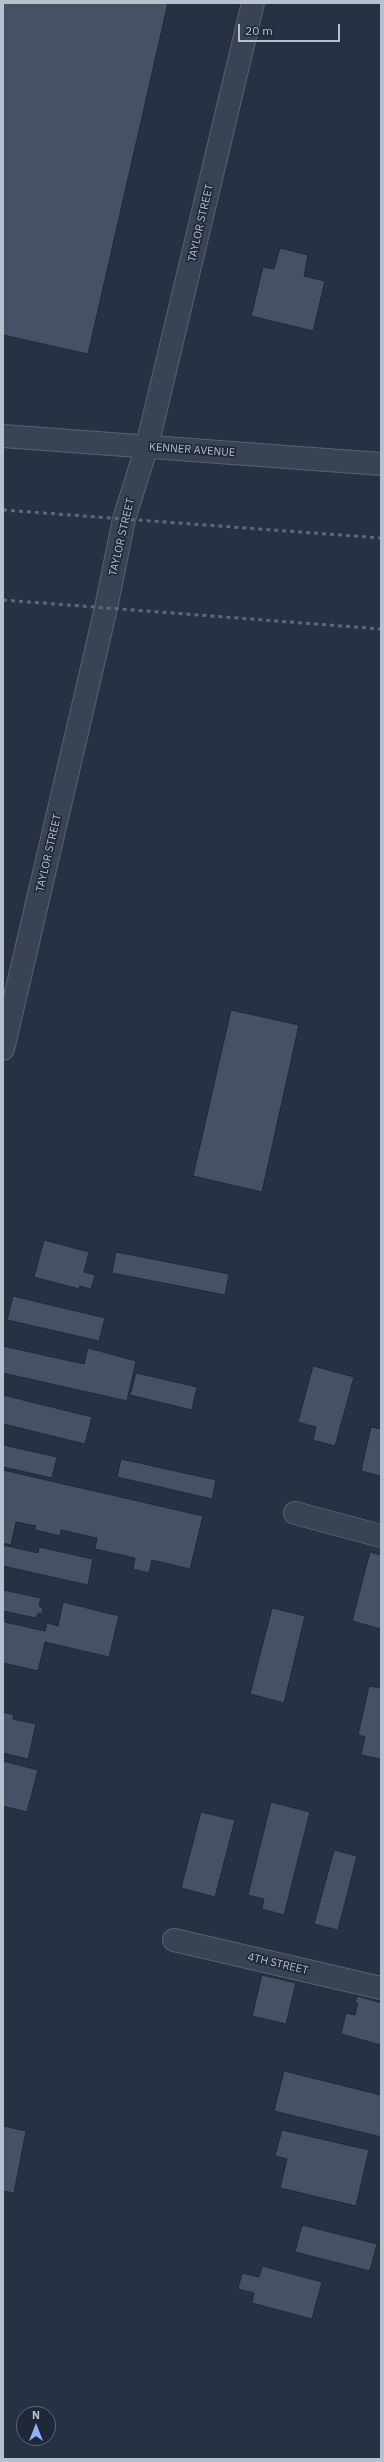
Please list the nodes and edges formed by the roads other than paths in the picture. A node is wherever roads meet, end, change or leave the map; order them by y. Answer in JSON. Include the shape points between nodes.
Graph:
{"nodes":[{"id":1,"x":253,"y":3,"type":"edge"},
{"id":2,"x":3,"y":436,"type":"edge"},
{"id":3,"x":147,"y":446,"type":"junction"},
{"id":4,"x":381,"y":464,"type":"edge"},
{"id":5,"x":3,"y":1049,"type":"edge"},
{"id":6,"x":295,"y":1513,"type":"dead end"},
{"id":7,"x":381,"y":1536,"type":"edge"},
{"id":8,"x":174,"y":1940,"type":"dead end"},
{"id":9,"x":381,"y":1988,"type":"edge"}],
"edges":[{"from":1,"to":3,"type":"street","name":"TAYLOR STREET"},
{"from":2,"to":3,"type":"street","name":"KENNER AVENUE"},
{"from":3,"to":4,"type":"street","name":"KENNER AVENUE"},
{"from":3,"to":5,"type":"street","name":"TAYLOR STREET","via":[[124,519],[106,608]]},
{"from":6,"to":7,"type":"street"},
{"from":8,"to":9,"type":"street","name":"4TH STREET"}]}
